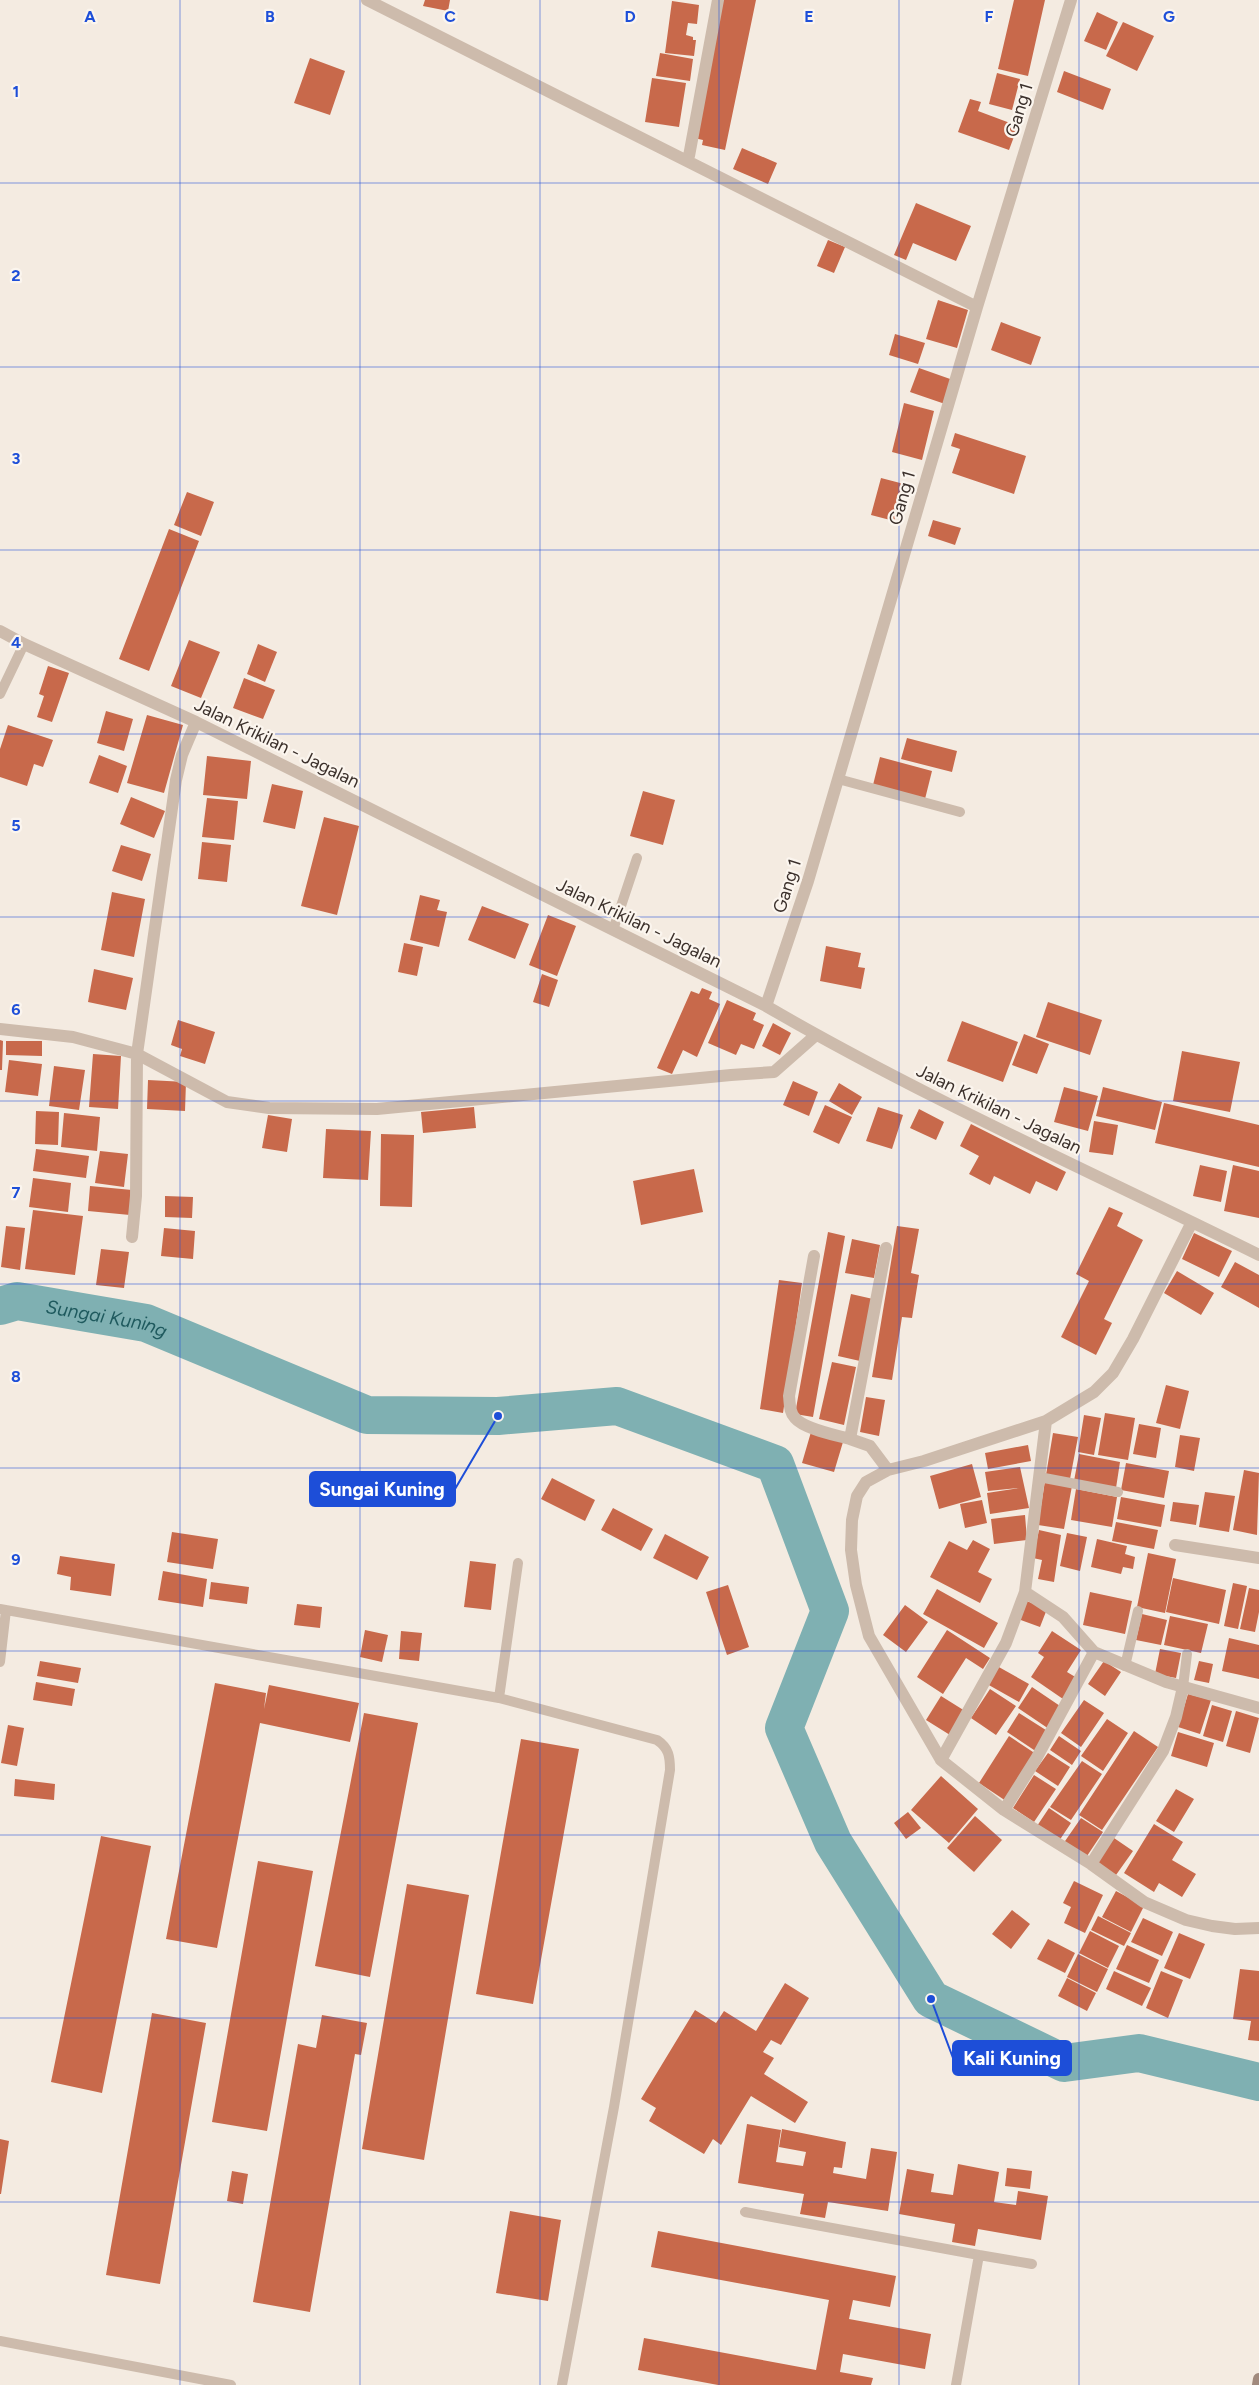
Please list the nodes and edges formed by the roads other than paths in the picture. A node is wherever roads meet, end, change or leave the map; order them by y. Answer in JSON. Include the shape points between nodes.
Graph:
{"nodes":[{"id":1,"x":367,"y":0,"type":"edge"},
{"id":2,"x":718,"y":0,"type":"edge"},
{"id":3,"x":1071,"y":0,"type":"edge"},
{"id":4,"x":689,"y":156,"type":"dead end"},
{"id":5,"x":977,"y":307,"type":"junction"},
{"id":6,"x":0,"y":631,"type":"edge"},
{"id":7,"x":24,"y":644,"type":"junction"},
{"id":8,"x":0,"y":694,"type":"edge"},
{"id":9,"x":196,"y":722,"type":"junction"},
{"id":10,"x":838,"y":779,"type":"junction"},
{"id":11,"x":960,"y":812,"type":"dead end"},
{"id":12,"x":637,"y":858,"type":"dead end"},
{"id":13,"x":613,"y":930,"type":"junction"},
{"id":14,"x":766,"y":1006,"type":"junction"},
{"id":15,"x":0,"y":1029,"type":"edge"},
{"id":16,"x":816,"y":1035,"type":"junction"},
{"id":17,"x":137,"y":1054,"type":"junction"},
{"id":18,"x":1192,"y":1222,"type":"junction"},
{"id":19,"x":132,"y":1237,"type":"dead end"},
{"id":20,"x":886,"y":1248,"type":"dead end"},
{"id":21,"x":1259,"y":1255,"type":"edge"},
{"id":22,"x":814,"y":1256,"type":"dead end"},
{"id":23,"x":1046,"y":1421,"type":"junction"},
{"id":24,"x":850,"y":1439,"type":"junction"},
{"id":25,"x":888,"y":1470,"type":"junction"},
{"id":26,"x":1039,"y":1477,"type":"junction"},
{"id":27,"x":1118,"y":1492,"type":"dead end"},
{"id":28,"x":1175,"y":1546,"type":"dead end"},
{"id":29,"x":1259,"y":1558,"type":"edge"},
{"id":30,"x":518,"y":1563,"type":"dead end"},
{"id":31,"x":1025,"y":1592,"type":"junction"},
{"id":32,"x":3,"y":1610,"type":"edge"},
{"id":33,"x":1138,"y":1611,"type":"dead end"},
{"id":34,"x":1094,"y":1652,"type":"junction"},
{"id":35,"x":1187,"y":1654,"type":"dead end"},
{"id":36,"x":0,"y":1662,"type":"edge"},
{"id":37,"x":1125,"y":1666,"type":"junction"},
{"id":38,"x":1183,"y":1686,"type":"junction"},
{"id":39,"x":499,"y":1698,"type":"junction"},
{"id":40,"x":1259,"y":1708,"type":"edge"},
{"id":41,"x":941,"y":1760,"type":"junction"},
{"id":42,"x":1004,"y":1810,"type":"junction"},
{"id":43,"x":1091,"y":1864,"type":"junction"},
{"id":44,"x":1259,"y":1928,"type":"edge"},
{"id":45,"x":746,"y":2212,"type":"dead end"},
{"id":46,"x":980,"y":2255,"type":"junction"},
{"id":47,"x":1032,"y":2264,"type":"dead end"},
{"id":48,"x":0,"y":2341,"type":"edge"},
{"id":49,"x":1259,"y":2379,"type":"edge"},
{"id":50,"x":231,"y":2385,"type":"edge"},
{"id":51,"x":562,"y":2385,"type":"edge"},
{"id":52,"x":956,"y":2385,"type":"edge"},
{"id":53,"x":1258,"y":2385,"type":"edge"}],
"edges":[{"from":1,"to":5,"type":"street"},
{"from":2,"to":4,"type":"street"},
{"from":3,"to":5,"type":"street","name":"Gang 1"},
{"from":5,"to":10,"type":"street","name":"Gang 1"},
{"from":6,"to":7,"type":"street","name":"Jalan Krikilan - Jagalan"},
{"from":7,"to":8,"type":"lane"},
{"from":7,"to":9,"type":"street","name":"Jalan Krikilan - Jagalan"},
{"from":9,"to":13,"type":"street","name":"Jalan Krikilan - Jagalan"},
{"from":9,"to":17,"type":"street","via":[[176,780]]},
{"from":10,"to":11,"type":"lane"},
{"from":10,"to":14,"type":"street","name":"Gang 1"},
{"from":12,"to":13,"type":"lane"},
{"from":13,"to":14,"type":"street","name":"Jalan Krikilan - Jagalan"},
{"from":14,"to":16,"type":"street","name":"Jalan Krikilan - Jagalan"},
{"from":15,"to":17,"type":"street","via":[[74,1037]]},
{"from":16,"to":17,"type":"street","via":[[774,1072],[763,1074],[377,1109],[270,1108],[227,1102]]},
{"from":16,"to":18,"type":"street","name":"Jalan Krikilan - Jagalan","via":[[986,1124]]},
{"from":17,"to":19,"type":"street","via":[[136,1196]]},
{"from":18,"to":21,"type":"street","name":"Jalan Krikilan - Jagalan"},
{"from":18,"to":23,"type":"street","via":[[1113,1373],[1094,1392]]},
{"from":20,"to":24,"type":"street"},
{"from":22,"to":24,"type":"street","via":[[789,1396],[790,1410],[802,1424]]},
{"from":23,"to":25,"type":"street"},
{"from":23,"to":26,"type":"street"},
{"from":24,"to":25,"type":"street","via":[[870,1446]]},
{"from":25,"to":41,"type":"street","via":[[866,1482],[857,1496],[851,1550],[856,1585],[869,1636]]},
{"from":26,"to":27,"type":"lane"},
{"from":26,"to":31,"type":"street"},
{"from":28,"to":29,"type":"street"},
{"from":30,"to":39,"type":"lane"},
{"from":31,"to":34,"type":"street","via":[[1063,1617]]},
{"from":31,"to":41,"type":"street","via":[[1006,1643]]},
{"from":32,"to":36,"type":"lane"},
{"from":32,"to":39,"type":"lane"},
{"from":33,"to":37,"type":"lane"},
{"from":34,"to":37,"type":"street"},
{"from":34,"to":42,"type":"street","via":[[1036,1759]]},
{"from":35,"to":38,"type":"lane"},
{"from":37,"to":38,"type":"street"},
{"from":38,"to":40,"type":"street"},
{"from":38,"to":43,"type":"street","via":[[1163,1751]]},
{"from":39,"to":51,"type":"lane","via":[[657,1740],[668,1752],[670,1761],[614,2107]]},
{"from":41,"to":42,"type":"street"},
{"from":42,"to":43,"type":"street"},
{"from":43,"to":44,"type":"street","via":[[1144,1902],[1186,1920],[1236,1929]]},
{"from":45,"to":46,"type":"lane"},
{"from":46,"to":47,"type":"lane"},
{"from":46,"to":52,"type":"lane"},
{"from":48,"to":50,"type":"lane"},
{"from":49,"to":53,"type":"main road"}]}
